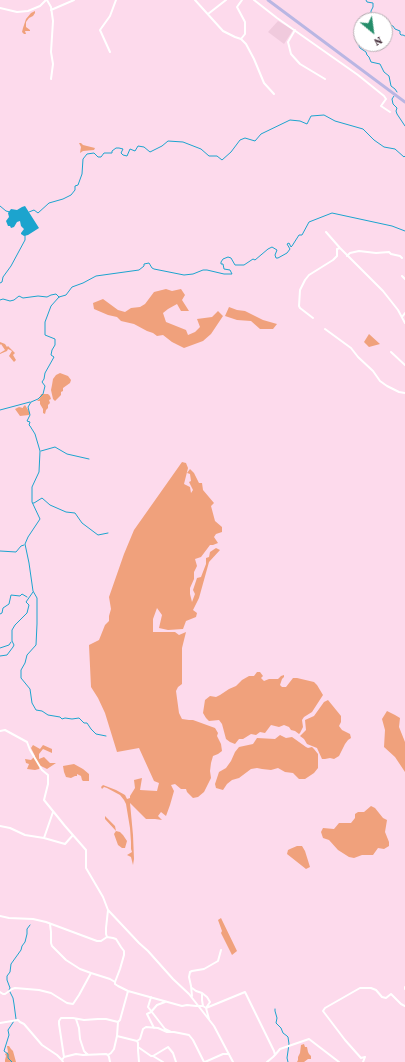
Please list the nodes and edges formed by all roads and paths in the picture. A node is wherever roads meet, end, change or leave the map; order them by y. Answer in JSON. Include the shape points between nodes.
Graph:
{"nodes":[{"id":1,"x":46,"y":0,"type":"edge"},
{"id":2,"x":74,"y":0,"type":"edge"},
{"id":3,"x":116,"y":0,"type":"edge"},
{"id":4,"x":195,"y":0,"type":"edge"},
{"id":5,"x":226,"y":0,"type":"edge"},
{"id":6,"x":242,"y":0,"type":"edge"},
{"id":7,"x":254,"y":0,"type":"edge"},
{"id":8,"x":268,"y":0,"type":"edge"},
{"id":9,"x":0,"y":8,"type":"edge"},
{"id":10,"x":52,"y":10,"type":"junction"},
{"id":11,"x":208,"y":15,"type":"junction"},
{"id":12,"x":295,"y":30,"type":"junction"},
{"id":13,"x":241,"y":39,"type":"junction"},
{"id":14,"x":110,"y":52,"type":"dead end"},
{"id":15,"x":51,"y":79,"type":"dead end"},
{"id":16,"x":325,"y":79,"type":"dead end"},
{"id":17,"x":274,"y":94,"type":"dead end"},
{"id":18,"x":405,"y":102,"type":"edge"},
{"id":19,"x":390,"y":112,"type":"dead end"},
{"id":20,"x":326,"y":232,"type":"dead end"},
{"id":21,"x":340,"y":248,"type":"junction"},
{"id":22,"x":347,"y":256,"type":"junction"},
{"id":23,"x":402,"y":258,"type":"dead end"},
{"id":24,"x":402,"y":276,"type":"dead end"},
{"id":25,"x":405,"y":278,"type":"edge"},
{"id":26,"x":405,"y":313,"type":"edge"},
{"id":27,"x":402,"y":317,"type":"junction"},
{"id":28,"x":313,"y":318,"type":"dead end"},
{"id":29,"x":405,"y":323,"type":"edge"},
{"id":30,"x":325,"y":329,"type":"dead end"},
{"id":31,"x":391,"y":352,"type":"dead end"},
{"id":32,"x":405,"y":365,"type":"edge"},
{"id":33,"x":405,"y":393,"type":"edge"},
{"id":34,"x":0,"y":731,"type":"edge"},
{"id":35,"x":54,"y":812,"type":"junction"},
{"id":36,"x":0,"y":826,"type":"edge"},
{"id":37,"x":73,"y":835,"type":"junction"},
{"id":38,"x":44,"y":838,"type":"junction"},
{"id":39,"x":108,"y":910,"type":"junction"},
{"id":40,"x":0,"y":916,"type":"edge"},
{"id":41,"x":50,"y":924,"type":"junction"},
{"id":42,"x":107,"y":937,"type":"junction"},
{"id":43,"x":221,"y":950,"type":"dead end"},
{"id":44,"x":91,"y":973,"type":"junction"},
{"id":45,"x":115,"y":982,"type":"junction"},
{"id":46,"x":192,"y":988,"type":"junction"},
{"id":47,"x":128,"y":991,"type":"junction"},
{"id":48,"x":0,"y":992,"type":"edge"},
{"id":49,"x":202,"y":993,"type":"junction"},
{"id":50,"x":151,"y":997,"type":"junction"},
{"id":51,"x":192,"y":998,"type":"junction"},
{"id":52,"x":194,"y":1001,"type":"junction"},
{"id":53,"x":167,"y":1002,"type":"junction"},
{"id":54,"x":189,"y":1005,"type":"junction"},
{"id":55,"x":198,"y":1006,"type":"junction"},
{"id":56,"x":405,"y":1006,"type":"edge"},
{"id":57,"x":204,"y":1007,"type":"junction"},
{"id":58,"x":151,"y":1012,"type":"junction"},
{"id":59,"x":76,"y":1019,"type":"junction"},
{"id":60,"x":209,"y":1019,"type":"junction"},
{"id":61,"x":118,"y":1022,"type":"junction"},
{"id":62,"x":0,"y":1024,"type":"edge"},
{"id":63,"x":154,"y":1028,"type":"junction"},
{"id":64,"x":171,"y":1032,"type":"junction"},
{"id":65,"x":117,"y":1036,"type":"junction"},
{"id":66,"x":137,"y":1041,"type":"junction"},
{"id":67,"x":138,"y":1047,"type":"junction"},
{"id":68,"x":230,"y":1054,"type":"junction"},
{"id":69,"x":88,"y":1055,"type":"junction"},
{"id":70,"x":108,"y":1055,"type":"junction"},
{"id":71,"x":275,"y":1055,"type":"junction"},
{"id":72,"x":153,"y":1056,"type":"junction"},
{"id":73,"x":64,"y":1057,"type":"junction"},
{"id":74,"x":62,"y":1061,"type":"edge"},
{"id":75,"x":110,"y":1062,"type":"edge"},
{"id":76,"x":140,"y":1062,"type":"edge"},
{"id":77,"x":163,"y":1062,"type":"edge"},
{"id":78,"x":176,"y":1062,"type":"edge"},
{"id":79,"x":204,"y":1062,"type":"edge"},
{"id":80,"x":233,"y":1062,"type":"edge"},
{"id":81,"x":266,"y":1062,"type":"edge"},
{"id":82,"x":338,"y":1062,"type":"edge"},
{"id":83,"x":363,"y":1062,"type":"edge"}],
"edges":[{"from":1,"to":9,"type":"street","via":[[28,11],[17,12]]},
{"from":1,"to":10,"type":"street"},
{"from":2,"to":10,"type":"street"},
{"from":3,"to":14,"type":"street","via":[[110,16],[100,30]]},
{"from":4,"to":11,"type":"street"},
{"from":5,"to":11,"type":"street"},
{"from":6,"to":13,"type":"street","via":[[237,7],[245,22],[245,34]]},
{"from":7,"to":12,"type":"street"},
{"from":8,"to":18,"type":"main road"},
{"from":10,"to":15,"type":"street"},
{"from":11,"to":13,"type":"street","via":[[224,31]]},
{"from":12,"to":16,"type":"street","via":[[288,42],[291,54],[300,64]]},
{"from":12,"to":19,"type":"street","via":[[384,96],[386,99],[381,106]]},
{"from":13,"to":17,"type":"street","via":[[264,83]]},
{"from":20,"to":21,"type":"street"},
{"from":21,"to":22,"type":"street"},
{"from":21,"to":28,"type":"street","via":[[337,249],[337,256],[333,260],[309,274],[300,290],[299,306]]},
{"from":22,"to":23,"type":"street","via":[[359,250],[389,252]]},
{"from":22,"to":27,"type":"street","via":[[383,291]]},
{"from":24,"to":25,"type":"street"},
{"from":26,"to":27,"type":"street"},
{"from":27,"to":29,"type":"street"},
{"from":30,"to":33,"type":"street","via":[[351,348],[380,381],[398,392]]},
{"from":31,"to":32,"type":"street"},
{"from":34,"to":35,"type":"street","via":[[4,730],[27,742],[42,770],[48,775],[44,800]]},
{"from":35,"to":37,"type":"street"},
{"from":35,"to":38,"type":"street"},
{"from":36,"to":38,"type":"street","via":[[25,835]]},
{"from":37,"to":38,"type":"street","via":[[65,844]]},
{"from":37,"to":39,"type":"street","via":[[86,850],[86,868]]},
{"from":39,"to":42,"type":"street"},
{"from":39,"to":51,"type":"street"},
{"from":40,"to":41,"type":"street","via":[[33,919]]},
{"from":41,"to":42,"type":"street","via":[[97,941]]},
{"from":41,"to":44,"type":"street","via":[[52,946],[66,960]]},
{"from":42,"to":45,"type":"street","via":[[116,940],[124,951]]},
{"from":43,"to":46,"type":"street","via":[[218,961],[204,969],[190,972]]},
{"from":44,"to":45,"type":"street"},
{"from":44,"to":48,"type":"street","via":[[73,1004],[39,990],[15,988],[5,994]]},
{"from":45,"to":47,"type":"street"},
{"from":46,"to":49,"type":"street"},
{"from":46,"to":51,"type":"street"},
{"from":47,"to":50,"type":"street"},
{"from":47,"to":61,"type":"street"},
{"from":49,"to":57,"type":"street"},
{"from":49,"to":57,"type":"street","via":[[210,1002]]},
{"from":50,"to":53,"type":"street"},
{"from":50,"to":58,"type":"street","via":[[148,1007]]},
{"from":51,"to":52,"type":"street"},
{"from":52,"to":54,"type":"street"},
{"from":52,"to":55,"type":"street"},
{"from":53,"to":54,"type":"street"},
{"from":53,"to":58,"type":"street","via":[[157,1005]]},
{"from":54,"to":55,"type":"street"},
{"from":55,"to":57,"type":"street"},
{"from":55,"to":60,"type":"street"},
{"from":56,"to":83,"type":"street","via":[[391,994],[386,998],[371,988],[360,988],[325,1008],[323,1011],[345,1040],[361,1058],[365,1057]]},
{"from":57,"to":60,"type":"street"},
{"from":57,"to":71,"type":"street","via":[[245,992]]},
{"from":58,"to":63,"type":"street","via":[[146,1014]]},
{"from":58,"to":64,"type":"street","via":[[165,1029]]},
{"from":59,"to":61,"type":"street","via":[[106,1019]]},
{"from":59,"to":69,"type":"street","via":[[80,1039]]},
{"from":59,"to":73,"type":"street","via":[[61,1018],[59,1021]]},
{"from":60,"to":68,"type":"street"},
{"from":61,"to":65,"type":"street"},
{"from":62,"to":74,"type":"street","via":[[18,1020]]},
{"from":63,"to":64,"type":"street"},
{"from":63,"to":66,"type":"street","via":[[143,1029]]},
{"from":64,"to":79,"type":"street","via":[[191,1037]]},
{"from":65,"to":66,"type":"street"},
{"from":65,"to":70,"type":"street","via":[[114,1049]]},
{"from":66,"to":67,"type":"street"},
{"from":67,"to":72,"type":"street"},
{"from":67,"to":76,"type":"street"},
{"from":68,"to":79,"type":"street","via":[[223,1054]]},
{"from":68,"to":80,"type":"street"},
{"from":69,"to":70,"type":"street"},
{"from":69,"to":73,"type":"street"},
{"from":70,"to":75,"type":"street"},
{"from":71,"to":81,"type":"street"},
{"from":71,"to":82,"type":"street","via":[[280,1049],[309,1039]]},
{"from":72,"to":77,"type":"street"},
{"from":72,"to":78,"type":"street","via":[[168,1047]]},
{"from":73,"to":74,"type":"street"}]}
